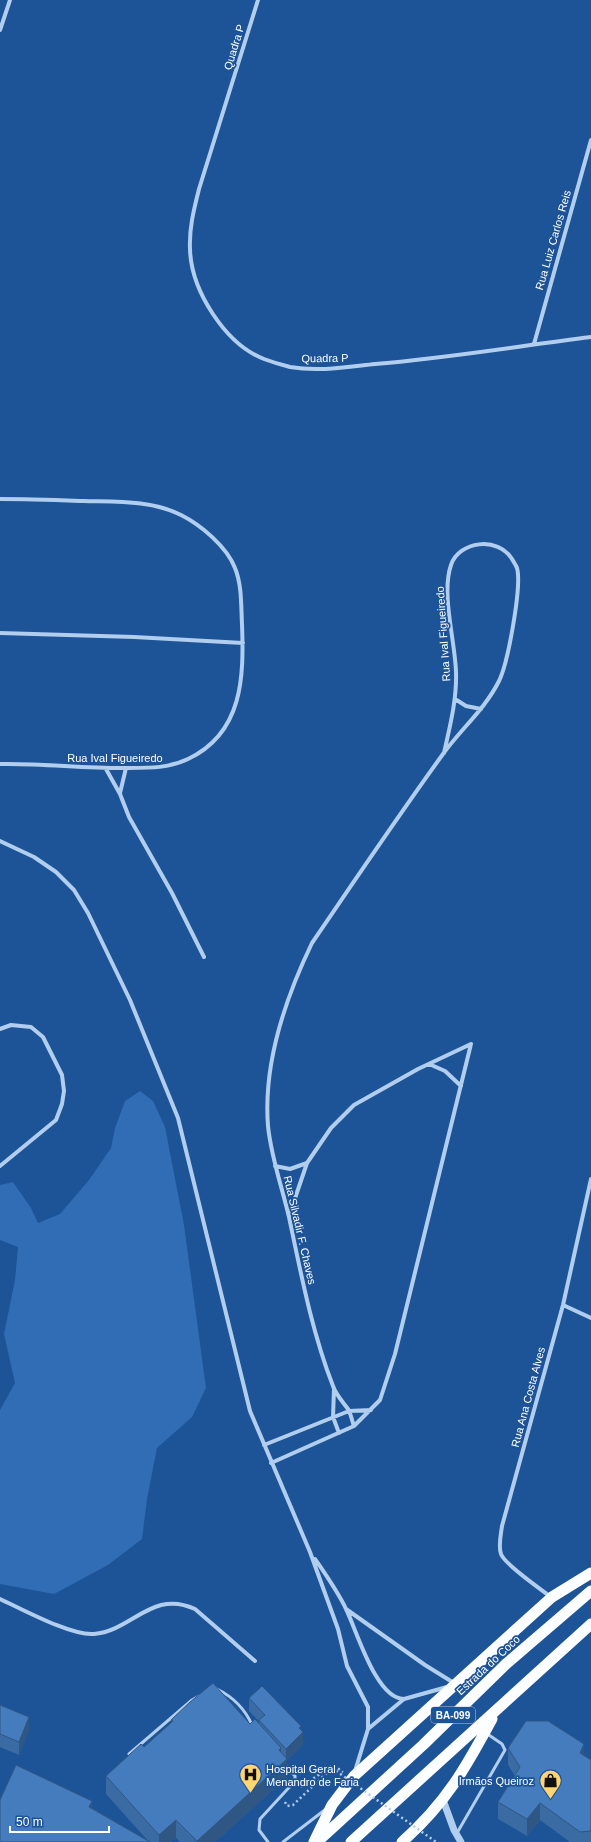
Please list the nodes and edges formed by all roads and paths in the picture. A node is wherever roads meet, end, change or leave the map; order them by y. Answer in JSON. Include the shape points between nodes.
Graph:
{"nodes":[{"id":1,"x":10,"y":0,"type":"edge"},
{"id":2,"x":258,"y":0,"type":"edge"},
{"id":3,"x":0,"y":30,"type":"edge"},
{"id":4,"x":591,"y":140,"type":"edge"},
{"id":5,"x":591,"y":338,"type":"edge"},
{"id":6,"x":534,"y":344,"type":"junction"},
{"id":7,"x":0,"y":499,"type":"edge"},
{"id":8,"x":0,"y":633,"type":"edge"},
{"id":9,"x":243,"y":643,"type":"junction"},
{"id":10,"x":455,"y":699,"type":"junction"},
{"id":11,"x":481,"y":709,"type":"junction"},
{"id":12,"x":444,"y":753,"type":"junction"},
{"id":13,"x":0,"y":764,"type":"edge"},
{"id":14,"x":126,"y":768,"type":"junction"},
{"id":15,"x":106,"y":769,"type":"junction"},
{"id":16,"x":120,"y":794,"type":"junction"},
{"id":17,"x":0,"y":841,"type":"edge"},
{"id":18,"x":204,"y":957,"type":"dead end"},
{"id":19,"x":0,"y":1029,"type":"edge"},
{"id":20,"x":429,"y":1064,"type":"junction"},
{"id":21,"x":271,"y":1072,"type":"joint"},
{"id":22,"x":461,"y":1086,"type":"junction"},
{"id":23,"x":307,"y":1163,"type":"junction"},
{"id":24,"x":0,"y":1166,"type":"edge"},
{"id":25,"x":275,"y":1166,"type":"junction"},
{"id":26,"x":591,"y":1179,"type":"edge"},
{"id":27,"x":289,"y":1216,"type":"junction"},
{"id":28,"x":563,"y":1305,"type":"junction"},
{"id":29,"x":591,"y":1318,"type":"edge"},
{"id":30,"x":334,"y":1389,"type":"junction"},
{"id":31,"x":372,"y":1410,"type":"junction"},
{"id":32,"x":349,"y":1411,"type":"junction"},
{"id":33,"x":333,"y":1417,"type":"junction"},
{"id":34,"x":354,"y":1426,"type":"junction"},
{"id":35,"x":339,"y":1433,"type":"junction"},
{"id":36,"x":264,"y":1445,"type":"junction"},
{"id":37,"x":271,"y":1463,"type":"junction"},
{"id":38,"x":310,"y":1552,"type":"junction"},
{"id":39,"x":591,"y":1573,"type":"edge"},
{"id":40,"x":591,"y":1591,"type":"edge"},
{"id":41,"x":552,"y":1597,"type":"junction"},
{"id":42,"x":0,"y":1599,"type":"edge"},
{"id":43,"x":346,"y":1608,"type":"junction"},
{"id":44,"x":591,"y":1624,"type":"edge"},
{"id":45,"x":255,"y":1661,"type":"dead end"},
{"id":46,"x":453,"y":1685,"type":"junction"},
{"id":47,"x":211,"y":1690,"type":"edge"},
{"id":48,"x":202,"y":1694,"type":"edge"},
{"id":49,"x":404,"y":1699,"type":"junction"},
{"id":50,"x":497,"y":1710,"type":"junction"},
{"id":51,"x":254,"y":1729,"type":"edge"},
{"id":52,"x":368,"y":1729,"type":"junction"},
{"id":53,"x":485,"y":1732,"type":"junction"},
{"id":54,"x":129,"y":1754,"type":"edge"},
{"id":55,"x":282,"y":1762,"type":"edge"},
{"id":56,"x":353,"y":1777,"type":"junction"},
{"id":57,"x":298,"y":1789,"type":"dead end"},
{"id":58,"x":287,"y":1797,"type":"dead end"},
{"id":59,"x":443,"y":1800,"type":"junction"},
{"id":60,"x":332,"y":1805,"type":"junction"},
{"id":61,"x":456,"y":1834,"type":"junction"},
{"id":62,"x":268,"y":1842,"type":"edge"},
{"id":63,"x":283,"y":1842,"type":"edge"},
{"id":64,"x":315,"y":1842,"type":"edge"},
{"id":65,"x":351,"y":1842,"type":"edge"},
{"id":66,"x":402,"y":1842,"type":"edge"},
{"id":67,"x":436,"y":1842,"type":"edge"},
{"id":68,"x":461,"y":1842,"type":"edge"}],
"edges":[{"from":1,"to":3,"type":"street"},
{"from":2,"to":6,"type":"street","name":"Quadra P","via":[[191,221],[190,249],[193,276],[205,302],[218,320],[238,343],[263,359],[291,367],[323,369],[395,363]]},
{"from":4,"to":6,"type":"street","name":"Rua Luiz Carlos Reis"},
{"from":5,"to":6,"type":"street","name":"Quadra P"},
{"from":7,"to":9,"type":"street","name":"Rua Ival Figueiredo","via":[[133,502],[182,515],[222,546],[235,568],[241,602]]},
{"from":8,"to":9,"type":"street","via":[[134,636]]},
{"from":9,"to":14,"type":"street","name":"Rua Ival Figueiredo","via":[[240,692],[233,713],[211,747],[188,760],[166,768]]},
{"from":10,"to":11,"type":"street","via":[[466,706]]},
{"from":10,"to":11,"type":"street","name":"Rua Ival Figueiredo","via":[[455,644],[447,586],[449,571],[454,558],[462,549],[484,544],[498,546],[510,556],[517,568],[517,608],[500,678]]},
{"from":10,"to":12,"type":"street","name":"Rua Ival Figueiredo"},
{"from":11,"to":12,"type":"street","name":"Rua Ival Figueiredo"},
{"from":12,"to":21,"type":"street","name":"Rua Ival Figueiredo","via":[[312,943],[283,1015]]},
{"from":13,"to":15,"type":"street","name":"Rua Ival Figueiredo"},
{"from":14,"to":15,"type":"street","name":"Rua Ival Figueiredo"},
{"from":14,"to":16,"type":"street"},
{"from":15,"to":16,"type":"street"},
{"from":16,"to":18,"type":"street","via":[[128,817],[172,893]]},
{"from":17,"to":36,"type":"street","via":[[34,857],[56,872],[74,890],[88,913],[130,1000],[178,1118],[246,1397]]},
{"from":19,"to":24,"type":"street","via":[[11,1026],[31,1027],[44,1038],[62,1075],[64,1091],[56,1120]]},
{"from":20,"to":22,"type":"street","via":[[444,1071]]},
{"from":20,"to":22,"type":"street","via":[[471,1044]]},
{"from":20,"to":23,"type":"street","via":[[354,1105],[331,1128]]},
{"from":21,"to":25,"type":"street","name":"Rua Silvadir F. Chaves","via":[[268,1126]]},
{"from":22,"to":31,"type":"street","via":[[388,1380],[380,1400]]},
{"from":23,"to":25,"type":"street","via":[[290,1169]]},
{"from":23,"to":27,"type":"street"},
{"from":25,"to":27,"type":"street","name":"Rua Silvadir F. Chaves"},
{"from":26,"to":28,"type":"street","name":"Rua Ana Costa Alves"},
{"from":27,"to":30,"type":"street","name":"Rua Silvadir F. Chaves","via":[[318,1346]]},
{"from":28,"to":29,"type":"street"},
{"from":28,"to":41,"type":"street","name":"Rua Ana Costa Alves","via":[[502,1526],[500,1547],[501,1555],[508,1564]]},
{"from":30,"to":32,"type":"street","name":"Rua Silvadir F. Chaves"},
{"from":30,"to":33,"type":"street","name":"Rua Silvadir F. Chaves"},
{"from":31,"to":32,"type":"street"},
{"from":31,"to":34,"type":"street"},
{"from":32,"to":33,"type":"street"},
{"from":32,"to":34,"type":"street","name":"Rua Silvadir F. Chaves"},
{"from":33,"to":35,"type":"street","name":"Rua Silvadir F. Chaves"},
{"from":33,"to":36,"type":"street"},
{"from":34,"to":35,"type":"street"},
{"from":35,"to":37,"type":"street"},
{"from":36,"to":37,"type":"street"},
{"from":37,"to":38,"type":"street"},
{"from":38,"to":43,"type":"street"},
{"from":38,"to":52,"type":"street","via":[[338,1629],[347,1666],[368,1707]]},
{"from":39,"to":41,"type":"highway"},
{"from":40,"to":64,"type":"highway","name":"Estrada do Coco","number":"BA-099","via":[[506,1664],[423,1745]]},
{"from":41,"to":46,"type":"highway"},
{"from":42,"to":45,"type":"street","via":[[73,1631],[93,1634],[106,1632],[146,1610],[166,1603],[185,1604],[195,1609]]},
{"from":43,"to":46,"type":"street"},
{"from":43,"to":49,"type":"street","via":[[375,1675],[389,1694]]},
{"from":44,"to":50,"type":"highway","number":"BA-099"},
{"from":46,"to":49,"type":"street"},
{"from":46,"to":56,"type":"highway"},
{"from":47,"to":51,"type":"lane","via":[[216,1689],[237,1703],[246,1712]]},
{"from":48,"to":54,"type":"lane"},
{"from":49,"to":52,"type":"street"},
{"from":50,"to":53,"type":"highway"},
{"from":50,"to":65,"type":"highway","number":"BA-099"},
{"from":52,"to":56,"type":"street"},
{"from":53,"to":59,"type":"highway","via":[[466,1768]]},
{"from":53,"to":61,"type":"lane","via":[[502,1744],[505,1750]]},
{"from":55,"to":62,"type":"lane","via":[[291,1771],[295,1781],[260,1819],[259,1830]]},
{"from":56,"to":57,"type":"path","via":[[333,1765]]},
{"from":56,"to":60,"type":"highway"},
{"from":58,"to":67,"type":"path","bridge":true,"via":[[287,1806],[293,1805],[332,1768]]},
{"from":59,"to":61,"type":"street"},
{"from":59,"to":66,"type":"highway","via":[[425,1822]]},
{"from":60,"to":63,"type":"lane"},
{"from":60,"to":64,"type":"highway"},
{"from":61,"to":68,"type":"street"}]}
